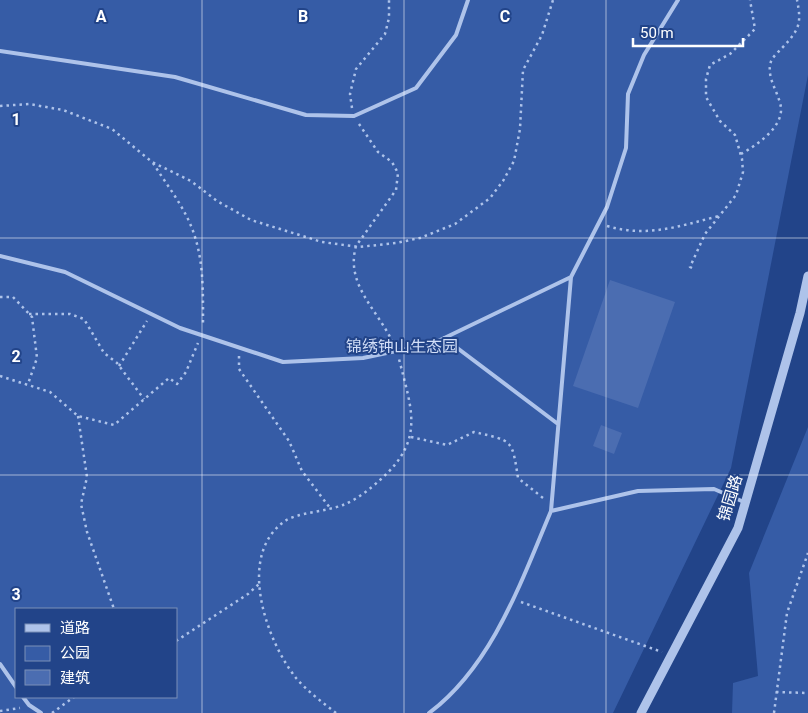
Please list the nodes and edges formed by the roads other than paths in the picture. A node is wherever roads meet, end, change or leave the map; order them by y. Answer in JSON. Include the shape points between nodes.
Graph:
{"nodes":[{"id":1,"x":468,"y":0,"type":"edge"},
{"id":2,"x":678,"y":0,"type":"edge"},
{"id":3,"x":0,"y":51,"type":"edge"},
{"id":4,"x":0,"y":256,"type":"edge"},
{"id":5,"x":571,"y":276,"type":"junction"},
{"id":6,"x":808,"y":276,"type":"edge"},
{"id":7,"x":444,"y":338,"type":"junction"},
{"id":8,"x":558,"y":424,"type":"junction"},
{"id":9,"x":745,"y":503,"type":"junction"},
{"id":10,"x":551,"y":511,"type":"junction"},
{"id":11,"x":0,"y":664,"type":"edge"},
{"id":12,"x":15,"y":686,"type":"edge"},
{"id":13,"x":24,"y":698,"type":"edge"},
{"id":14,"x":41,"y":713,"type":"edge"},
{"id":15,"x":429,"y":713,"type":"edge"},
{"id":16,"x":642,"y":713,"type":"edge"}],
"edges":[{"from":1,"to":3,"type":"lane","via":[[456,35],[416,88],[354,116],[306,115],[175,77]]},
{"from":2,"to":5,"type":"lane","via":[[644,55],[628,94],[626,148],[607,208]]},
{"from":4,"to":7,"type":"lane","via":[[66,272],[180,328],[283,362],[363,358]]},
{"from":5,"to":7,"type":"lane"},
{"from":5,"to":8,"type":"lane"},
{"from":6,"to":9,"type":"street","name":"锦园路"},
{"from":7,"to":8,"type":"lane"},
{"from":8,"to":10,"type":"lane"},
{"from":9,"to":10,"type":"lane","via":[[714,490],[638,491]]},
{"from":9,"to":16,"type":"street","name":"锦园路","via":[[738,528]]},
{"from":10,"to":15,"type":"lane","via":[[512,599],[481,658]]},
{"from":11,"to":12,"type":"lane"},
{"from":13,"to":14,"type":"lane"}]}
